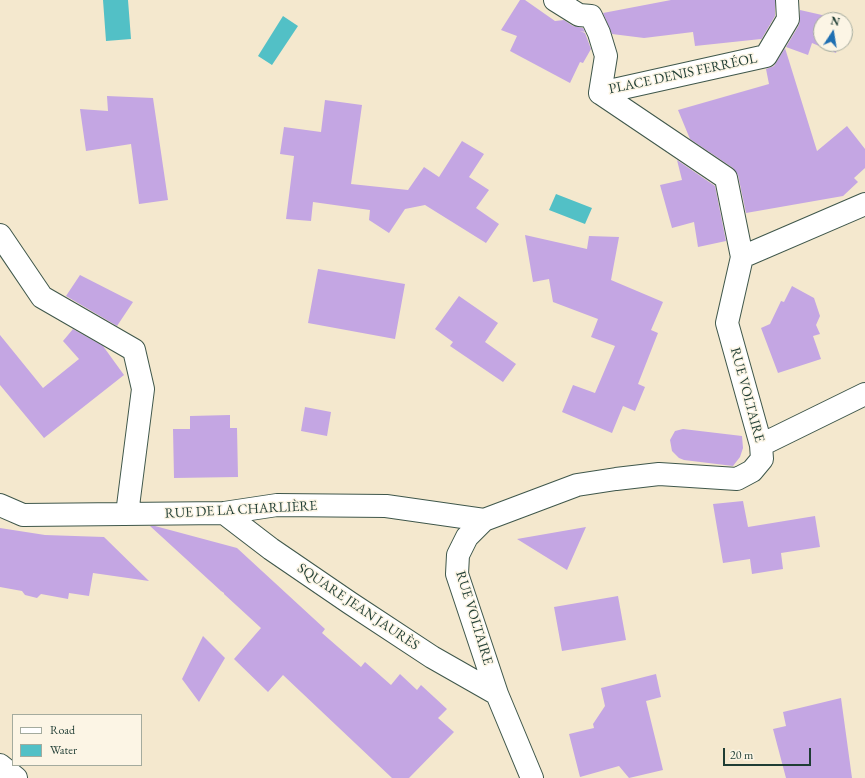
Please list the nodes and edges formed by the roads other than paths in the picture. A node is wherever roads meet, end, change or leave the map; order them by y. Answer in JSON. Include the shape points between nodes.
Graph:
{"nodes":[{"id":1,"x":555,"y":0,"type":"edge"},
{"id":2,"x":786,"y":0,"type":"edge"},
{"id":3,"x":600,"y":93,"type":"junction"},
{"id":4,"x":865,"y":204,"type":"edge"},
{"id":5,"x":0,"y":235,"type":"edge"},
{"id":6,"x":742,"y":257,"type":"junction"},
{"id":7,"x":865,"y":394,"type":"edge"},
{"id":8,"x":761,"y":445,"type":"junction"},
{"id":9,"x":0,"y":505,"type":"edge"},
{"id":10,"x":224,"y":513,"type":"junction"},
{"id":11,"x":127,"y":514,"type":"junction"},
{"id":12,"x":484,"y":520,"type":"junction"},
{"id":13,"x":497,"y":694,"type":"junction"},
{"id":14,"x":0,"y":766,"type":"edge"},
{"id":15,"x":16,"y":778,"type":"edge"},
{"id":16,"x":532,"y":778,"type":"edge"}],
"edges":[{"from":1,"to":3,"type":"street","via":[[579,15],[590,16],[599,33],[606,56]]},
{"from":2,"to":3,"type":"street","name":"PLACE DENIS FERRÉOL","via":[[788,19],[766,56]]},
{"from":3,"to":6,"type":"street","name":"RUE VOLTAIRE","via":[[726,178]]},
{"from":4,"to":6,"type":"street"},
{"from":5,"to":11,"type":"street","via":[[42,297],[134,350],[143,389]]},
{"from":6,"to":8,"type":"street","name":"RUE VOLTAIRE","via":[[727,323]]},
{"from":7,"to":8,"type":"street"},
{"from":8,"to":12,"type":"street","name":"RUE VOLTAIRE","via":[[762,459],[752,471],[737,479],[659,474],[577,485]]},
{"from":9,"to":11,"type":"street","name":"RUE DE LA CHARLIÈRE","via":[[23,515]]},
{"from":10,"to":11,"type":"street","name":"RUE DE LA CHARLIÈRE"},
{"from":10,"to":12,"type":"street","name":"RUE DE LA CHARLIÈRE","via":[[277,505],[386,506]]},
{"from":10,"to":13,"type":"street","name":"SQUARE JEAN JAURÈS","via":[[350,603],[432,657]]},
{"from":12,"to":13,"type":"street","name":"RUE VOLTAIRE","via":[[467,537],[458,555],[458,574]]},
{"from":13,"to":16,"type":"street","name":"RUE VOLTAIRE"},
{"from":14,"to":15,"type":"street"}]}
